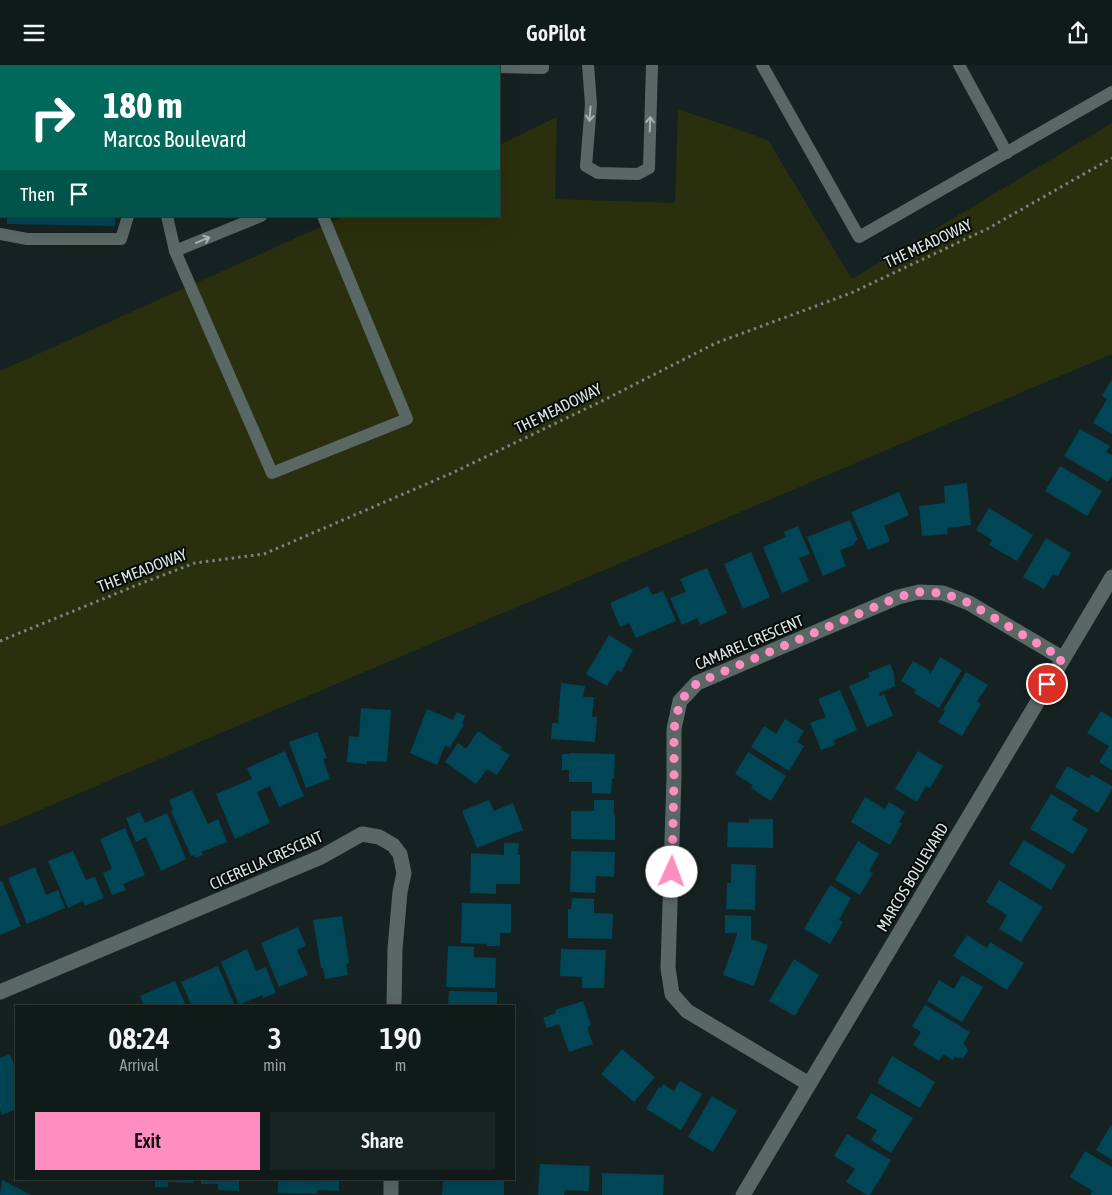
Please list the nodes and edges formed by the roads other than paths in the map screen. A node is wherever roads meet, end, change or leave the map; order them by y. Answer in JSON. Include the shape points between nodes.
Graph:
{"nodes":[{"id":1,"x":543,"y":65,"type":"edge"},
{"id":2,"x":588,"y":65,"type":"edge"},
{"id":3,"x":652,"y":65,"type":"edge"},
{"id":4,"x":762,"y":65,"type":"edge"},
{"id":5,"x":958,"y":65,"type":"edge"},
{"id":6,"x":500,"y":67,"type":"edge"},
{"id":7,"x":1112,"y":92,"type":"edge"},
{"id":8,"x":1007,"y":153,"type":"junction"},
{"id":9,"x":128,"y":217,"type":"edge"},
{"id":10,"x":167,"y":217,"type":"edge"},
{"id":11,"x":259,"y":217,"type":"edge"},
{"id":12,"x":323,"y":217,"type":"edge"},
{"id":13,"x":0,"y":234,"type":"edge"},
{"id":14,"x":175,"y":251,"type":"junction"},
{"id":15,"x":1112,"y":577,"type":"edge"},
{"id":16,"x":1062,"y":658,"type":"junction"},
{"id":17,"x":0,"y":992,"type":"edge"},
{"id":18,"x":394,"y":1005,"type":"edge"},
{"id":19,"x":809,"y":1084,"type":"junction"},
{"id":20,"x":391,"y":1180,"type":"edge"},
{"id":21,"x":391,"y":1195,"type":"edge"},
{"id":22,"x":742,"y":1195,"type":"edge"}],
"edges":[{"from":1,"to":6,"type":"lane","via":[[543,68]]},
{"from":2,"to":3,"type":"lane","one_way":true,"via":[[591,104],[586,166],[598,173],[638,175],[649,168]]},
{"from":4,"to":8,"type":"lane","via":[[859,237]]},
{"from":5,"to":8,"type":"lane"},
{"from":7,"to":8,"type":"lane"},
{"from":9,"to":13,"type":"lane","via":[[121,239],[27,239]]},
{"from":10,"to":14,"type":"lane"},
{"from":14,"to":11,"type":"lane","one_way":true},
{"from":12,"to":14,"type":"lane","via":[[406,419],[272,473]]},
{"from":15,"to":16,"type":"street","name":"MARCOS BOULEVARD"},
{"from":16,"to":19,"type":"street","name":"MARCOS BOULEVARD"},
{"from":16,"to":19,"type":"street","name":"CAMAREL CRESCENT","via":[[969,603],[943,593],[919,592],[898,597],[697,683],[680,701],[674,729],[668,968],[672,994],[687,1011]]},
{"from":17,"to":18,"type":"street","name":"CICERELLA CRESCENT","via":[[321,857],[362,834],[378,837],[393,845],[400,854],[404,873],[395,949]]},
{"from":19,"to":22,"type":"street","name":"MARCOS BOULEVARD"},
{"from":20,"to":21,"type":"street"}]}
